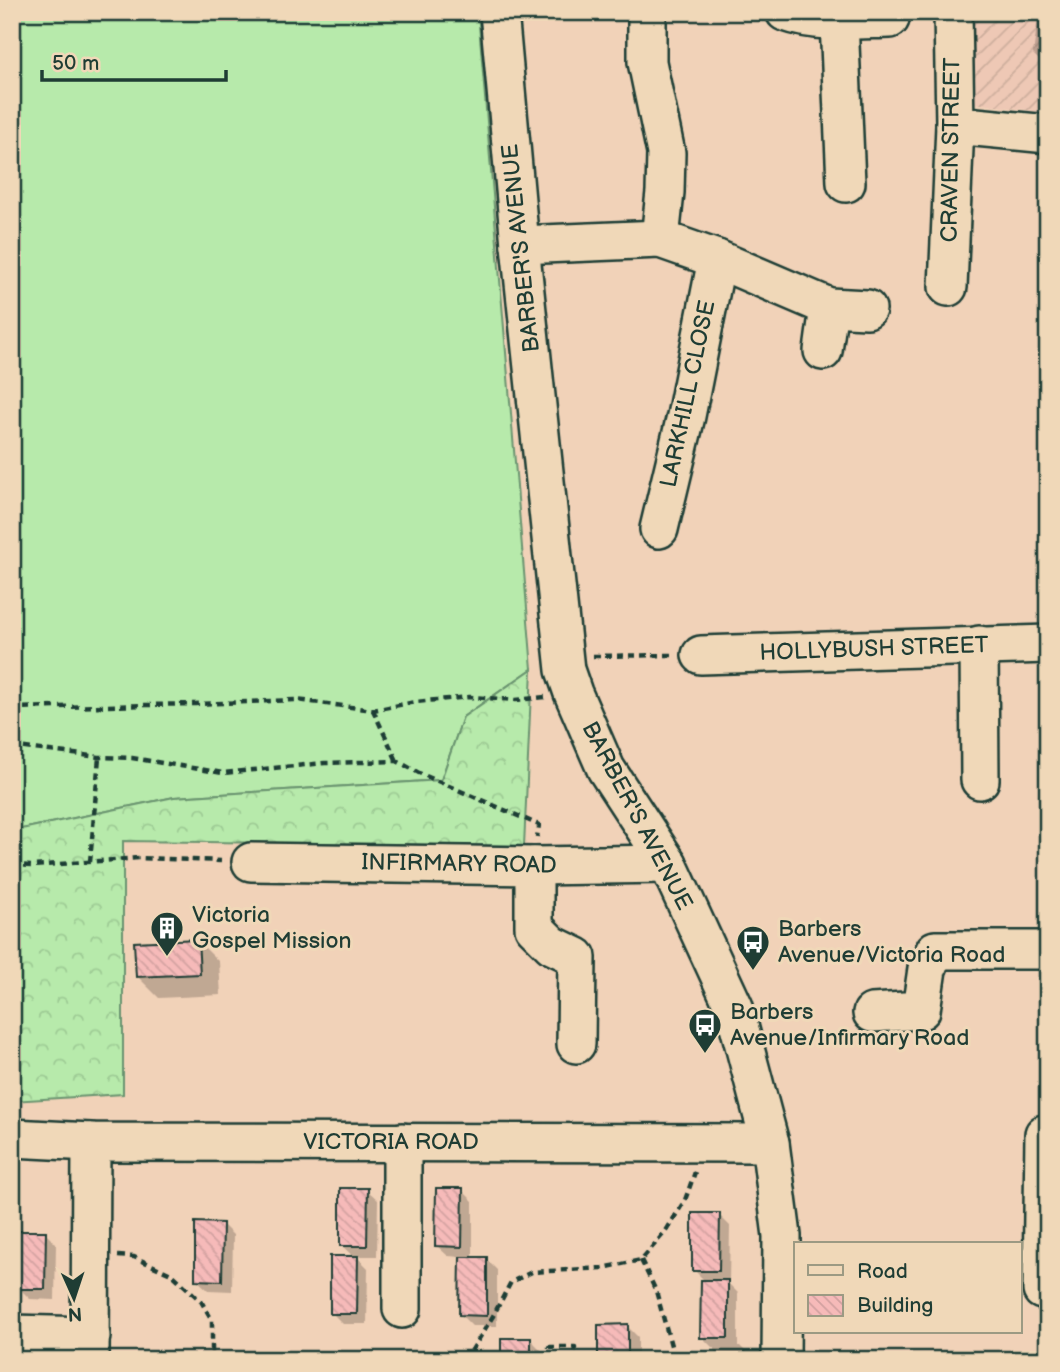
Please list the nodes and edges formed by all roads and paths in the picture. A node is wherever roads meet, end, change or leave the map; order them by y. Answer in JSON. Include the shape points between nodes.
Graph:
{"nodes":[{"id":1,"x":499,"y":12,"type":"edge"},
{"id":2,"x":647,"y":12,"type":"edge"},
{"id":3,"x":785,"y":12,"type":"edge"},
{"id":4,"x":953,"y":12,"type":"edge"},
{"id":5,"x":890,"y":19,"type":"dead end"},
{"id":6,"x":839,"y":21,"type":"junction"},
{"id":7,"x":955,"y":125,"type":"junction"},
{"id":8,"x":1048,"y":134,"type":"edge"},
{"id":9,"x":846,"y":183,"type":"dead end"},
{"id":10,"x":660,"y":239,"type":"junction"},
{"id":11,"x":520,"y":245,"type":"junction"},
{"id":12,"x":717,"y":259,"type":"junction"},
{"id":13,"x":948,"y":287,"type":"dead end"},
{"id":14,"x":829,"y":307,"type":"junction"},
{"id":15,"x":867,"y":309,"type":"dead end"},
{"id":16,"x":823,"y":351,"type":"dead end"},
{"id":17,"x":659,"y":529,"type":"dead end"},
{"id":18,"x":1048,"y":644,"type":"edge"},
{"id":19,"x":979,"y":645,"type":"junction"},
{"id":20,"x":701,"y":655,"type":"joint"},
{"id":21,"x":569,"y":681,"type":"junction"},
{"id":22,"x":12,"y":708,"type":"edge"},
{"id":23,"x":373,"y":710,"type":"junction"},
{"id":24,"x":12,"y":748,"type":"edge"},
{"id":25,"x":99,"y":757,"type":"junction"},
{"id":26,"x":397,"y":761,"type":"junction"},
{"id":27,"x":980,"y":780,"type":"dead end"},
{"id":28,"x":90,"y":862,"type":"junction"},
{"id":29,"x":251,"y":862,"type":"joint"},
{"id":30,"x":667,"y":864,"type":"junction"},
{"id":31,"x":12,"y":866,"type":"edge"},
{"id":32,"x":534,"y":866,"type":"junction"},
{"id":33,"x":1048,"y":950,"type":"edge"},
{"id":34,"x":872,"y":1013,"type":"dead end"},
{"id":35,"x":576,"y":1044,"type":"dead end"},
{"id":36,"x":1035,"y":1134,"type":"edge"},
{"id":37,"x":12,"y":1138,"type":"edge"},
{"id":38,"x":91,"y":1142,"type":"junction"},
{"id":39,"x":402,"y":1142,"type":"junction"},
{"id":40,"x":770,"y":1143,"type":"junction"},
{"id":41,"x":697,"y":1168,"type":"dead end"},
{"id":42,"x":92,"y":1254,"type":"junction"},
{"id":43,"x":641,"y":1260,"type":"junction"},
{"id":44,"x":1042,"y":1290,"type":"dead end"},
{"id":45,"x":402,"y":1309,"type":"dead end"},
{"id":46,"x":12,"y":1334,"type":"edge"},
{"id":47,"x":91,"y":1348,"type":"edge"},
{"id":48,"x":216,"y":1360,"type":"edge"},
{"id":49,"x":463,"y":1360,"type":"edge"},
{"id":50,"x":549,"y":1360,"type":"edge"},
{"id":51,"x":575,"y":1360,"type":"edge"},
{"id":52,"x":675,"y":1360,"type":"edge"},
{"id":53,"x":781,"y":1360,"type":"edge"}],
"edges":[{"from":1,"to":11,"type":"street","name":"BARBER'S AVENUE"},
{"from":2,"to":10,"type":"street","via":[[647,62],[666,153]]},
{"from":3,"to":6,"type":"street"},
{"from":4,"to":7,"type":"street","name":"CRAVEN STREET"},
{"from":5,"to":6,"type":"street"},
{"from":6,"to":9,"type":"street"},
{"from":7,"to":8,"type":"street"},
{"from":7,"to":13,"type":"street","name":"CRAVEN STREET"},
{"from":10,"to":11,"type":"street"},
{"from":10,"to":12,"type":"street"},
{"from":11,"to":21,"type":"street","name":"BARBER'S AVENUE"},
{"from":12,"to":14,"type":"street"},
{"from":12,"to":17,"type":"street","name":"LARKHILL CLOSE"},
{"from":14,"to":15,"type":"street"},
{"from":14,"to":16,"type":"street"},
{"from":18,"to":19,"type":"street","name":"HOLLYBUSH STREET"},
{"from":19,"to":20,"type":"street","name":"HOLLYBUSH STREET"},
{"from":19,"to":27,"type":"street"},
{"from":20,"to":21,"type":"path","via":[[586,656]]},
{"from":21,"to":23,"type":"path","via":[[516,701],[470,697]]},
{"from":21,"to":30,"type":"street","name":"BARBER'S AVENUE","via":[[606,769]]},
{"from":22,"to":23,"type":"path","via":[[297,700]]},
{"from":23,"to":26,"type":"path"},
{"from":24,"to":25,"type":"path"},
{"from":25,"to":26,"type":"path","via":[[223,774]]},
{"from":25,"to":28,"type":"path"},
{"from":26,"to":32,"type":"path","via":[[538,825]]},
{"from":28,"to":29,"type":"path","via":[[140,858]]},
{"from":28,"to":31,"type":"path"},
{"from":29,"to":32,"type":"street","name":"INFIRMARY ROAD"},
{"from":30,"to":32,"type":"street","name":"INFIRMARY ROAD"},
{"from":30,"to":40,"type":"street","name":"BARBER'S AVENUE","via":[[734,1007]]},
{"from":32,"to":35,"type":"street","via":[[534,927],[552,945],[577,957]]},
{"from":33,"to":34,"type":"street","via":[[935,950],[921,1010]]},
{"from":36,"to":44,"type":"street"},
{"from":37,"to":38,"type":"street","name":"VICTORIA ROAD"},
{"from":38,"to":39,"type":"street","name":"VICTORIA ROAD"},
{"from":38,"to":42,"type":"street"},
{"from":39,"to":40,"type":"street","name":"VICTORIA ROAD"},
{"from":39,"to":45,"type":"street"},
{"from":40,"to":53,"type":"street","name":"BARBER'S AVENUE","via":[[782,1236]]},
{"from":41,"to":43,"type":"path","via":[[685,1200]]},
{"from":42,"to":47,"type":"street"},
{"from":42,"to":48,"type":"path","via":[[134,1257],[173,1275],[201,1301],[212,1320]]},
{"from":43,"to":49,"type":"path","via":[[603,1268],[532,1272],[511,1282]]},
{"from":43,"to":52,"type":"path","via":[[656,1291]]},
{"from":46,"to":47,"type":"street"},
{"from":50,"to":51,"type":"path","via":[[549,1347],[575,1347]]}]}
